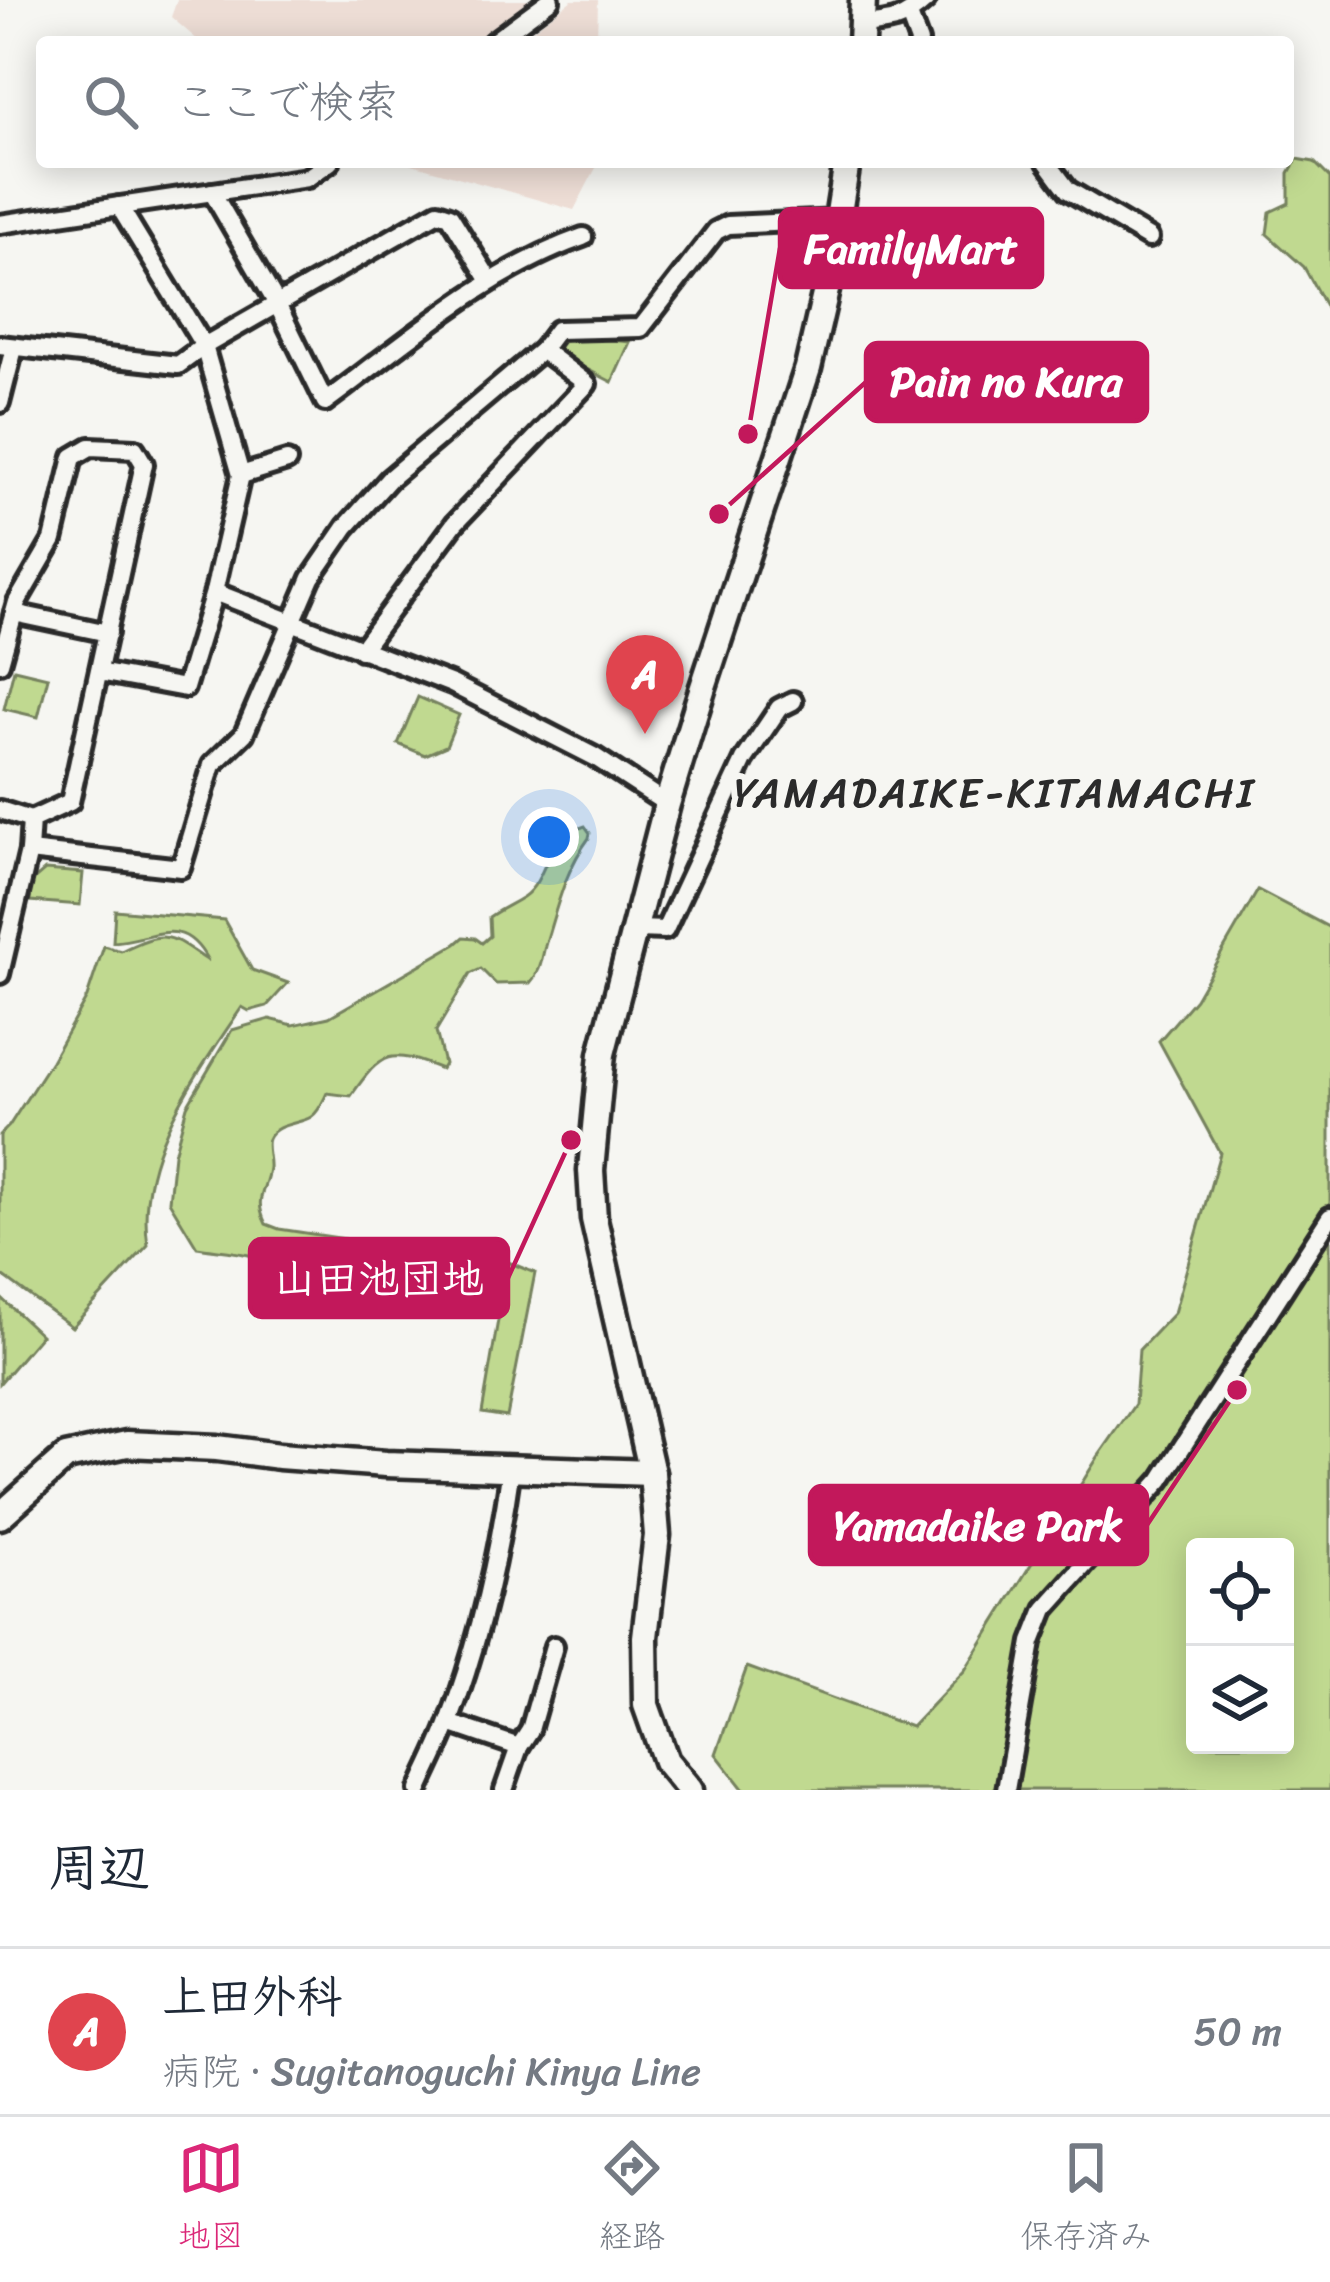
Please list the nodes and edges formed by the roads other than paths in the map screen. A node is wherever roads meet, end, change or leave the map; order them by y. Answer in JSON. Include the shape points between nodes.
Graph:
{"nodes":[{"id":1,"x":550,"y":0,"type":"edge"},
{"id":2,"x":926,"y":0,"type":"edge"},
{"id":3,"x":909,"y":15,"type":"junction"},
{"id":4,"x":862,"y":22,"type":"edge"},
{"id":5,"x":501,"y":36,"type":"edge"},
{"id":6,"x":918,"y":36,"type":"edge"},
{"id":7,"x":321,"y":168,"type":"edge"},
{"id":8,"x":846,"y":168,"type":"edge"},
{"id":9,"x":1052,"y":168,"type":"edge"},
{"id":10,"x":212,"y":192,"type":"junction"},
{"id":11,"x":119,"y":206,"type":"junction"},
{"id":12,"x":839,"y":220,"type":"junction"},
{"id":13,"x":0,"y":224,"type":"edge"},
{"id":14,"x":583,"y":237,"type":"dead end"},
{"id":15,"x":1150,"y":238,"type":"dead end"},
{"id":16,"x":490,"y":280,"type":"junction"},
{"id":17,"x":278,"y":304,"type":"junction"},
{"id":18,"x":205,"y":346,"type":"junction"},
{"id":19,"x":7,"y":347,"type":"edge"},
{"id":20,"x":542,"y":350,"type":"junction"},
{"id":21,"x":0,"y":403,"type":"edge"},
{"id":22,"x":287,"y":461,"type":"dead end"},
{"id":23,"x":241,"y":475,"type":"junction"},
{"id":24,"x":214,"y":592,"type":"junction"},
{"id":25,"x":14,"y":613,"type":"junction"},
{"id":26,"x":291,"y":620,"type":"junction"},
{"id":27,"x":108,"y":633,"type":"junction"},
{"id":28,"x":361,"y":650,"type":"junction"},
{"id":29,"x":0,"y":663,"type":"edge"},
{"id":30,"x":100,"y":672,"type":"junction"},
{"id":31,"x":794,"y":701,"type":"dead end"},
{"id":32,"x":667,"y":804,"type":"junction"},
{"id":33,"x":0,"y":810,"type":"edge"},
{"id":34,"x":31,"y":820,"type":"junction"},
{"id":35,"x":29,"y":851,"type":"junction"},
{"id":36,"x":8,"y":908,"type":"edge"},
{"id":37,"x":637,"y":929,"type":"junction"},
{"id":38,"x":0,"y":974,"type":"edge"},
{"id":39,"x":1330,"y":1217,"type":"edge"},
{"id":40,"x":511,"y":1468,"type":"junction"},
{"id":41,"x":652,"y":1473,"type":"junction"},
{"id":42,"x":0,"y":1516,"type":"edge"},
{"id":43,"x":554,"y":1646,"type":"dead end"},
{"id":44,"x":449,"y":1723,"type":"junction"},
{"id":45,"x":519,"y":1748,"type":"junction"},
{"id":46,"x":418,"y":1790,"type":"edge"},
{"id":47,"x":504,"y":1790,"type":"edge"},
{"id":48,"x":690,"y":1790,"type":"edge"},
{"id":49,"x":1006,"y":1790,"type":"edge"}],
"edges":[{"from":1,"to":5,"type":"street"},
{"from":2,"to":3,"type":"street"},
{"from":3,"to":4,"type":"street"},
{"from":3,"to":6,"type":"street"},
{"from":7,"to":10,"type":"street","via":[[307,178]]},
{"from":8,"to":12,"type":"main road"},
{"from":9,"to":15,"type":"street","via":[[1068,190]]},
{"from":10,"to":11,"type":"street"},
{"from":10,"to":17,"type":"street"},
{"from":11,"to":13,"type":"street"},
{"from":11,"to":18,"type":"street"},
{"from":12,"to":20,"type":"street","via":[[728,225],[641,328],[557,330]]},
{"from":12,"to":32,"type":"main road","via":[[808,368]]},
{"from":14,"to":16,"type":"street"},
{"from":16,"to":17,"type":"street","via":[[449,216],[438,212]]},
{"from":16,"to":17,"type":"street","via":[[325,402]]},
{"from":17,"to":18,"type":"street"},
{"from":18,"to":19,"type":"street","via":[[178,365]]},
{"from":18,"to":23,"type":"street"},
{"from":19,"to":21,"type":"street"},
{"from":20,"to":26,"type":"street","via":[[389,479],[346,527]]},
{"from":20,"to":28,"type":"street","via":[[586,383],[455,523]]},
{"from":22,"to":23,"type":"street"},
{"from":23,"to":24,"type":"street"},
{"from":24,"to":26,"type":"street"},
{"from":24,"to":30,"type":"street","via":[[185,688]]},
{"from":25,"to":27,"type":"street"},
{"from":25,"to":27,"type":"street","via":[[53,540],[73,457],[90,447],[135,449],[144,464]]},
{"from":25,"to":29,"type":"street"},
{"from":26,"to":28,"type":"street"},
{"from":26,"to":35,"type":"street","via":[[244,734],[212,765],[181,868]]},
{"from":27,"to":30,"type":"street"},
{"from":28,"to":32,"type":"street","via":[[511,713]]},
{"from":30,"to":34,"type":"street","via":[[70,802]]},
{"from":31,"to":37,"type":"street","via":[[778,708],[744,760],[665,930]]},
{"from":32,"to":37,"type":"main road"},
{"from":33,"to":34,"type":"street"},
{"from":34,"to":35,"type":"street"},
{"from":35,"to":36,"type":"street"},
{"from":36,"to":38,"type":"street"},
{"from":37,"to":41,"type":"main road","via":[[602,1054],[591,1171],[594,1219]]},
{"from":39,"to":49,"type":"street","via":[[1160,1480],[1045,1609]]},
{"from":40,"to":41,"type":"main road"},
{"from":40,"to":42,"type":"main road","via":[[127,1444],[66,1457]]},
{"from":40,"to":44,"type":"street","via":[[489,1591]]},
{"from":41,"to":48,"type":"main road","via":[[657,1535],[646,1705],[665,1761]]},
{"from":43,"to":45,"type":"street"},
{"from":44,"to":45,"type":"street"},
{"from":44,"to":46,"type":"street"},
{"from":45,"to":47,"type":"street"}]}
